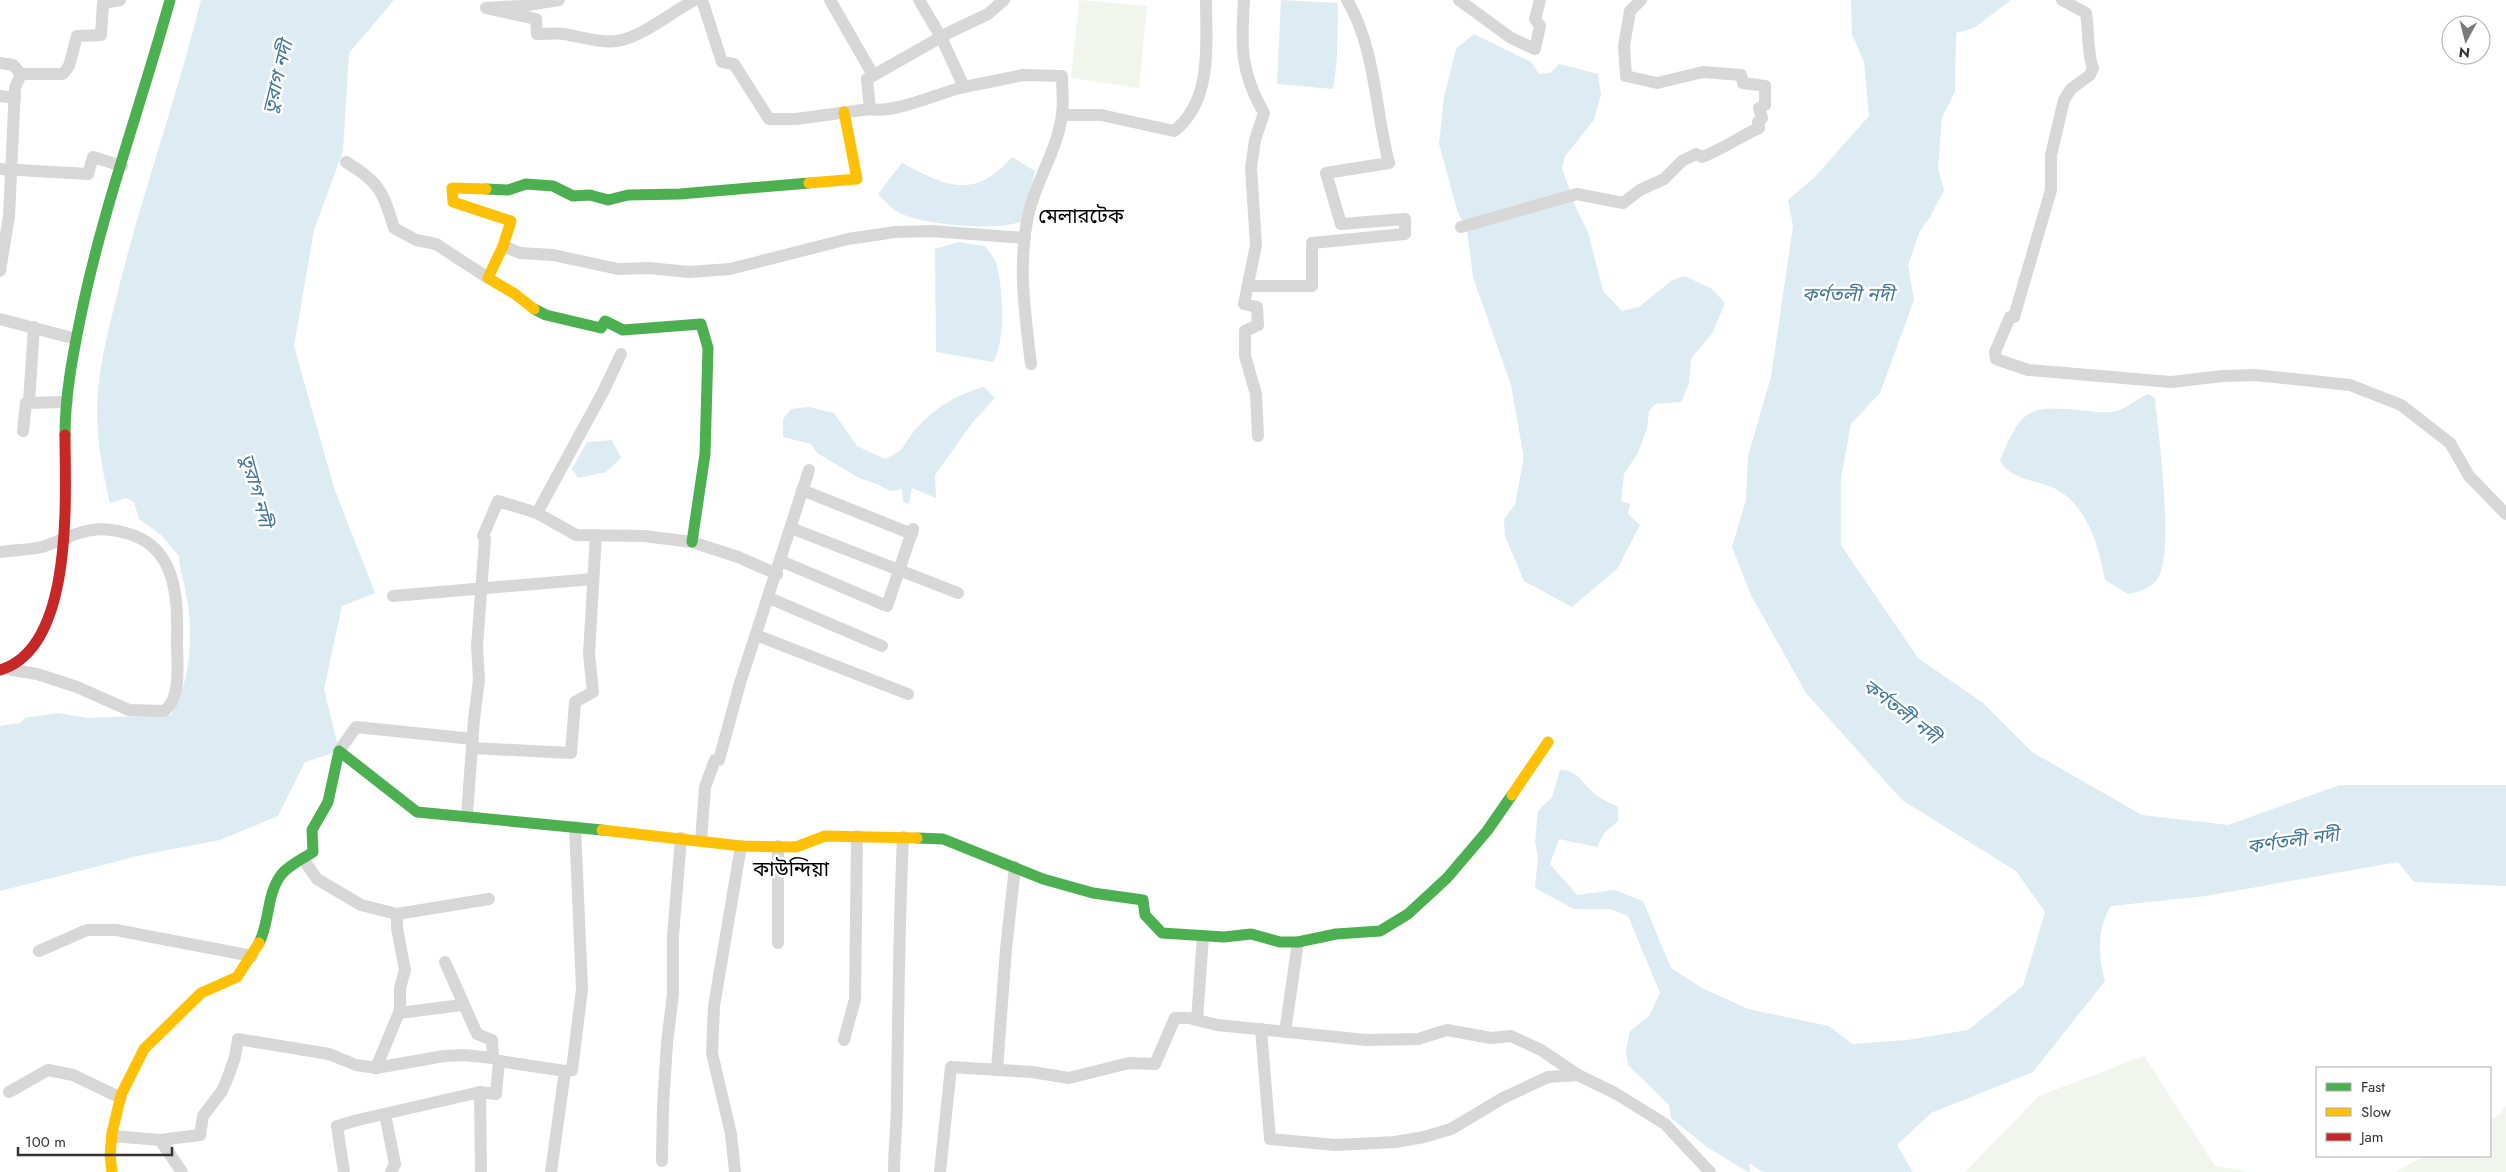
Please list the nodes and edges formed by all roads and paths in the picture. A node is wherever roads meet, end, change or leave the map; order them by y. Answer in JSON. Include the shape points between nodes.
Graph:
{"nodes":[{"id":1,"x":120,"y":0,"type":"edge"},
{"id":2,"x":170,"y":0,"type":"edge"},
{"id":3,"x":559,"y":0,"type":"edge"},
{"id":4,"x":695,"y":0,"type":"edge"},
{"id":5,"x":702,"y":0,"type":"edge"},
{"id":6,"x":830,"y":0,"type":"edge"},
{"id":7,"x":919,"y":0,"type":"edge"},
{"id":8,"x":1004,"y":0,"type":"edge"},
{"id":9,"x":1206,"y":0,"type":"edge"},
{"id":10,"x":1244,"y":0,"type":"edge"},
{"id":11,"x":1347,"y":0,"type":"edge"},
{"id":12,"x":1540,"y":0,"type":"edge"},
{"id":13,"x":1640,"y":0,"type":"edge"},
{"id":14,"x":1461,"y":1,"type":"edge"},
{"id":15,"x":2062,"y":1,"type":"edge"},
{"id":16,"x":941,"y":37,"type":"junction"},
{"id":17,"x":0,"y":63,"type":"edge"},
{"id":18,"x":21,"y":74,"type":"junction"},
{"id":19,"x":873,"y":75,"type":"junction"},
{"id":20,"x":964,"y":87,"type":"junction"},
{"id":21,"x":0,"y":96,"type":"edge"},
{"id":22,"x":15,"y":98,"type":"junction"},
{"id":23,"x":870,"y":109,"type":"junction"},
{"id":24,"x":844,"y":112,"type":"junction"},
{"id":25,"x":1062,"y":115,"type":"junction"},
{"id":26,"x":346,"y":162,"type":"dead end"},
{"id":27,"x":122,"y":166,"type":"junction"},
{"id":28,"x":5,"y":170,"type":"edge"},
{"id":29,"x":1461,"y":227,"type":"dead end"},
{"id":30,"x":1025,"y":238,"type":"junction"},
{"id":31,"x":504,"y":246,"type":"junction"},
{"id":32,"x":0,"y":271,"type":"edge"},
{"id":33,"x":488,"y":278,"type":"junction"},
{"id":34,"x":1248,"y":286,"type":"junction"},
{"id":35,"x":0,"y":319,"type":"edge"},
{"id":36,"x":34,"y":327,"type":"junction"},
{"id":37,"x":76,"y":339,"type":"junction"},
{"id":38,"x":621,"y":354,"type":"dead end"},
{"id":39,"x":1031,"y":364,"type":"dead end"},
{"id":40,"x":30,"y":402,"type":"junction"},
{"id":41,"x":67,"y":402,"type":"junction"},
{"id":42,"x":23,"y":431,"type":"dead end"},
{"id":43,"x":1258,"y":436,"type":"dead end"},
{"id":44,"x":809,"y":470,"type":"dead end"},
{"id":45,"x":802,"y":490,"type":"junction"},
{"id":46,"x":537,"y":513,"type":"junction"},
{"id":47,"x":2506,"y":514,"type":"edge"},
{"id":48,"x":791,"y":528,"type":"junction"},
{"id":49,"x":596,"y":536,"type":"junction"},
{"id":50,"x":65,"y":540,"type":"junction"},
{"id":51,"x":692,"y":542,"type":"junction"},
{"id":52,"x":0,"y":552,"type":"edge"},
{"id":53,"x":781,"y":561,"type":"junction"},
{"id":54,"x":899,"y":571,"type":"junction"},
{"id":55,"x":777,"y":574,"type":"junction"},
{"id":56,"x":593,"y":580,"type":"junction"},
{"id":57,"x":481,"y":589,"type":"junction"},
{"id":58,"x":958,"y":594,"type":"dead end"},
{"id":59,"x":393,"y":596,"type":"dead end"},
{"id":60,"x":769,"y":598,"type":"junction"},
{"id":61,"x":756,"y":635,"type":"junction"},
{"id":62,"x":882,"y":646,"type":"dead end"},
{"id":63,"x":3,"y":670,"type":"edge"},
{"id":64,"x":908,"y":694,"type":"dead end"},
{"id":65,"x":1548,"y":742,"type":"dead end"},
{"id":66,"x":472,"y":744,"type":"junction"},
{"id":67,"x":339,"y":751,"type":"junction"},
{"id":68,"x":466,"y":815,"type":"junction"},
{"id":69,"x":575,"y":827,"type":"junction"},
{"id":70,"x":857,"y":836,"type":"junction"},
{"id":71,"x":903,"y":837,"type":"junction"},
{"id":72,"x":681,"y":838,"type":"junction"},
{"id":73,"x":701,"y":841,"type":"junction"},
{"id":74,"x":741,"y":846,"type":"junction"},
{"id":75,"x":778,"y":846,"type":"junction"},
{"id":76,"x":303,"y":859,"type":"junction"},
{"id":77,"x":1015,"y":867,"type":"junction"},
{"id":78,"x":489,"y":900,"type":"dead end"},
{"id":79,"x":397,"y":914,"type":"junction"},
{"id":80,"x":1203,"y":936,"type":"junction"},
{"id":81,"x":1298,"y":942,"type":"junction"},
{"id":82,"x":778,"y":944,"type":"dead end"},
{"id":83,"x":39,"y":951,"type":"dead end"},
{"id":84,"x":252,"y":956,"type":"junction"},
{"id":85,"x":445,"y":962,"type":"dead end"},
{"id":86,"x":462,"y":1005,"type":"junction"},
{"id":87,"x":399,"y":1013,"type":"junction"},
{"id":88,"x":1197,"y":1020,"type":"junction"},
{"id":89,"x":1261,"y":1029,"type":"junction"},
{"id":90,"x":1285,"y":1032,"type":"junction"},
{"id":91,"x":844,"y":1040,"type":"dead end"},
{"id":92,"x":496,"y":1060,"type":"junction"},
{"id":93,"x":376,"y":1068,"type":"junction"},
{"id":94,"x":997,"y":1070,"type":"junction"},
{"id":95,"x":565,"y":1071,"type":"junction"},
{"id":96,"x":1578,"y":1075,"type":"junction"},
{"id":97,"x":9,"y":1092,"type":"dead end"},
{"id":98,"x":480,"y":1092,"type":"junction"},
{"id":99,"x":121,"y":1098,"type":"junction"},
{"id":100,"x":385,"y":1114,"type":"junction"},
{"id":101,"x":112,"y":1136,"type":"junction"},
{"id":102,"x":160,"y":1140,"type":"junction"},
{"id":103,"x":662,"y":1161,"type":"dead end"},
{"id":104,"x":112,"y":1172,"type":"edge"},
{"id":105,"x":182,"y":1172,"type":"edge"},
{"id":106,"x":344,"y":1172,"type":"edge"},
{"id":107,"x":390,"y":1172,"type":"edge"},
{"id":108,"x":481,"y":1172,"type":"edge"},
{"id":109,"x":551,"y":1172,"type":"edge"},
{"id":110,"x":736,"y":1172,"type":"edge"},
{"id":111,"x":894,"y":1172,"type":"edge"},
{"id":112,"x":940,"y":1172,"type":"edge"},
{"id":113,"x":1710,"y":1172,"type":"edge"}],
"edges":[{"from":1,"to":18,"type":"street","via":[[104,3],[102,35],[77,36],[69,66],[63,74]]},
{"from":2,"to":27,"type":"main road"},
{"from":3,"to":4,"type":"street","via":[[486,8],[536,19],[537,34],[619,41],[652,27]]},
{"from":5,"to":24,"type":"street","via":[[722,62],[734,64],[769,119]]},
{"from":6,"to":19,"type":"street"},
{"from":7,"to":16,"type":"street"},
{"from":8,"to":16,"type":"street","via":[[988,14]]},
{"from":9,"to":25,"type":"street","via":[[1204,76],[1198,99],[1184,123],[1174,130],[1102,115]]},
{"from":10,"to":34,"type":"street","via":[[1243,63],[1250,90],[1264,113],[1255,140],[1252,168],[1256,245]]},
{"from":11,"to":34,"type":"street","via":[[1359,26],[1374,77],[1381,134],[1389,163],[1326,173],[1341,224],[1405,218],[1405,234],[1312,243],[1312,286]]},
{"from":12,"to":14,"type":"street","via":[[1535,19],[1540,26],[1535,49],[1511,38]]},
{"from":13,"to":29,"type":"street","via":[[1630,11],[1627,27],[1624,46],[1626,76],[1658,83],[1703,72],[1741,75],[1743,83],[1765,86],[1765,105],[1759,108],[1762,118],[1758,122],[1759,128],[1702,157],[1696,154],[1682,160],[1664,178],[1623,202],[1577,194]]},
{"from":15,"to":47,"type":"street","via":[[2086,13],[2093,68],[2064,100],[2051,155],[2051,190],[2014,317],[2010,318],[1995,352],[1996,359],[2028,370],[2171,382],[2254,375],[2350,385],[2400,405],[2450,443],[2469,476]]},
{"from":16,"to":19,"type":"street"},
{"from":16,"to":20,"type":"street"},
{"from":17,"to":18,"type":"street","via":[[13,66]]},
{"from":18,"to":22,"type":"street"},
{"from":19,"to":23,"type":"street","via":[[867,79]]},
{"from":20,"to":23,"type":"street","via":[[901,107],[880,111]]},
{"from":20,"to":25,"type":"street","via":[[1023,75],[1062,76]]},
{"from":21,"to":22,"type":"street"},
{"from":22,"to":28,"type":"street"},
{"from":23,"to":24,"type":"street"},
{"from":24,"to":31,"type":"main road","via":[[858,179],[680,194],[628,195],[608,200],[590,195],[573,196],[553,186],[526,184],[508,190],[452,188],[453,202],[511,221]]},
{"from":25,"to":30,"type":"street","via":[[1029,212]]},
{"from":26,"to":33,"type":"street","via":[[369,176],[385,200],[394,228],[416,240],[436,244]]},
{"from":27,"to":28,"type":"street","via":[[93,157],[88,174]]},
{"from":27,"to":37,"type":"main road"},
{"from":28,"to":32,"type":"street","via":[[9,216]]},
{"from":30,"to":31,"type":"street","via":[[931,231],[894,232],[848,239],[730,269],[689,272],[618,269],[553,255],[520,253]]},
{"from":30,"to":39,"type":"street","via":[[1022,257]]},
{"from":31,"to":33,"type":"main road"},
{"from":33,"to":51,"type":"main road","via":[[546,316],[601,328],[605,321],[623,330],[700,324],[708,348],[706,425]]},
{"from":34,"to":43,"type":"street","via":[[1244,304],[1257,308],[1258,325],[1245,331],[1245,356],[1256,394]]},
{"from":35,"to":36,"type":"street"},
{"from":36,"to":37,"type":"street"},
{"from":36,"to":40,"type":"street"},
{"from":37,"to":41,"type":"main road"},
{"from":38,"to":46,"type":"street"},
{"from":40,"to":41,"type":"street"},
{"from":40,"to":42,"type":"street","via":[[26,402]]},
{"from":41,"to":50,"type":"main road"},
{"from":44,"to":45,"type":"street"},
{"from":45,"to":48,"type":"street"},
{"from":45,"to":54,"type":"street","via":[[912,531]]},
{"from":46,"to":49,"type":"street","via":[[576,535]]},
{"from":46,"to":57,"type":"street","via":[[498,501],[483,536]]},
{"from":48,"to":53,"type":"street"},
{"from":48,"to":54,"type":"street"},
{"from":49,"to":51,"type":"street","via":[[644,536]]},
{"from":49,"to":56,"type":"street"},
{"from":50,"to":52,"type":"street","via":[[39,548]]},
{"from":50,"to":63,"type":"main road","via":[[54,597],[45,623],[24,658]]},
{"from":50,"to":63,"type":"street","via":[[82,532],[106,529],[136,535],[158,549],[167,563],[177,611],[172,704],[164,711],[129,710],[37,674]]},
{"from":51,"to":55,"type":"street"},
{"from":53,"to":54,"type":"street","via":[[887,606]]},
{"from":53,"to":55,"type":"street"},
{"from":54,"to":58,"type":"street"},
{"from":55,"to":60,"type":"street"},
{"from":56,"to":57,"type":"street"},
{"from":56,"to":66,"type":"street","via":[[589,654],[593,692],[575,702],[571,753]]},
{"from":57,"to":59,"type":"street"},
{"from":57,"to":66,"type":"street","via":[[477,646],[479,680]]},
{"from":60,"to":61,"type":"street"},
{"from":60,"to":62,"type":"street"},
{"from":61,"to":64,"type":"street"},
{"from":61,"to":73,"type":"street","via":[[719,760],[715,760],[706,787]]},
{"from":65,"to":81,"type":"main road","via":[[1487,831],[1447,878],[1408,914],[1380,931],[1336,934]]},
{"from":66,"to":67,"type":"street","via":[[356,727]]},
{"from":66,"to":68,"type":"street"},
{"from":67,"to":68,"type":"main road","via":[[417,812]]},
{"from":67,"to":76,"type":"main road","via":[[330,800],[324,816],[312,830],[313,852]]},
{"from":68,"to":69,"type":"main road"},
{"from":69,"to":72,"type":"main road"},
{"from":69,"to":95,"type":"street","via":[[582,989],[572,1070]]},
{"from":70,"to":71,"type":"main road"},
{"from":70,"to":75,"type":"main road","via":[[825,836],[796,846]]},
{"from":70,"to":91,"type":"street","via":[[855,999]]},
{"from":71,"to":77,"type":"main road","via":[[943,839]]},
{"from":71,"to":111,"type":"street"},
{"from":72,"to":73,"type":"main road"},
{"from":72,"to":103,"type":"street"},
{"from":73,"to":74,"type":"main road"},
{"from":74,"to":75,"type":"main road"},
{"from":74,"to":110,"type":"street","via":[[714,1006],[712,1052],[731,1134]]},
{"from":75,"to":82,"type":"street"},
{"from":76,"to":79,"type":"street","via":[[317,879],[361,905]]},
{"from":76,"to":84,"type":"main road","via":[[281,874],[270,899],[264,933]]},
{"from":77,"to":80,"type":"main road","via":[[1042,879],[1093,893],[1143,900],[1145,915],[1162,933]]},
{"from":77,"to":94,"type":"street"},
{"from":78,"to":79,"type":"street"},
{"from":79,"to":87,"type":"street","via":[[405,970]]},
{"from":80,"to":81,"type":"main road","via":[[1250,934],[1280,942]]},
{"from":80,"to":88,"type":"street"},
{"from":81,"to":90,"type":"street"},
{"from":83,"to":84,"type":"street","via":[[87,930],[116,930]]},
{"from":84,"to":99,"type":"main road","via":[[237,977],[201,993],[144,1049]]},
{"from":85,"to":86,"type":"street"},
{"from":86,"to":87,"type":"street"},
{"from":86,"to":92,"type":"street","via":[[477,1034],[492,1040]]},
{"from":87,"to":93,"type":"street"},
{"from":88,"to":89,"type":"street"},
{"from":88,"to":94,"type":"street","via":[[1175,1018],[1154,1064],[1129,1063],[1069,1078]]},
{"from":89,"to":90,"type":"street"},
{"from":89,"to":96,"type":"street","via":[[1270,1139],[1336,1145],[1424,1137],[1451,1129],[1503,1098],[1548,1077]]},
{"from":90,"to":96,"type":"street","via":[[1366,1040],[1418,1039],[1447,1030],[1491,1038],[1511,1036],[1542,1050]]},
{"from":92,"to":93,"type":"street","via":[[464,1054]]},
{"from":92,"to":95,"type":"street"},
{"from":92,"to":98,"type":"street","via":[[496,1094]]},
{"from":93,"to":102,"type":"street","via":[[329,1054],[238,1039],[228,1078],[204,1116],[200,1135]]},
{"from":94,"to":112,"type":"street","via":[[951,1067]]},
{"from":95,"to":109,"type":"street"},
{"from":96,"to":113,"type":"street","via":[[1616,1093],[1665,1124]]},
{"from":97,"to":99,"type":"street","via":[[48,1070],[73,1075]]},
{"from":98,"to":100,"type":"street"},
{"from":98,"to":108,"type":"street"},
{"from":99,"to":101,"type":"main road"},
{"from":100,"to":106,"type":"street","via":[[337,1126]]},
{"from":100,"to":107,"type":"street","via":[[395,1164]]},
{"from":101,"to":102,"type":"street"},
{"from":101,"to":104,"type":"main road"},
{"from":102,"to":105,"type":"street"}]}
